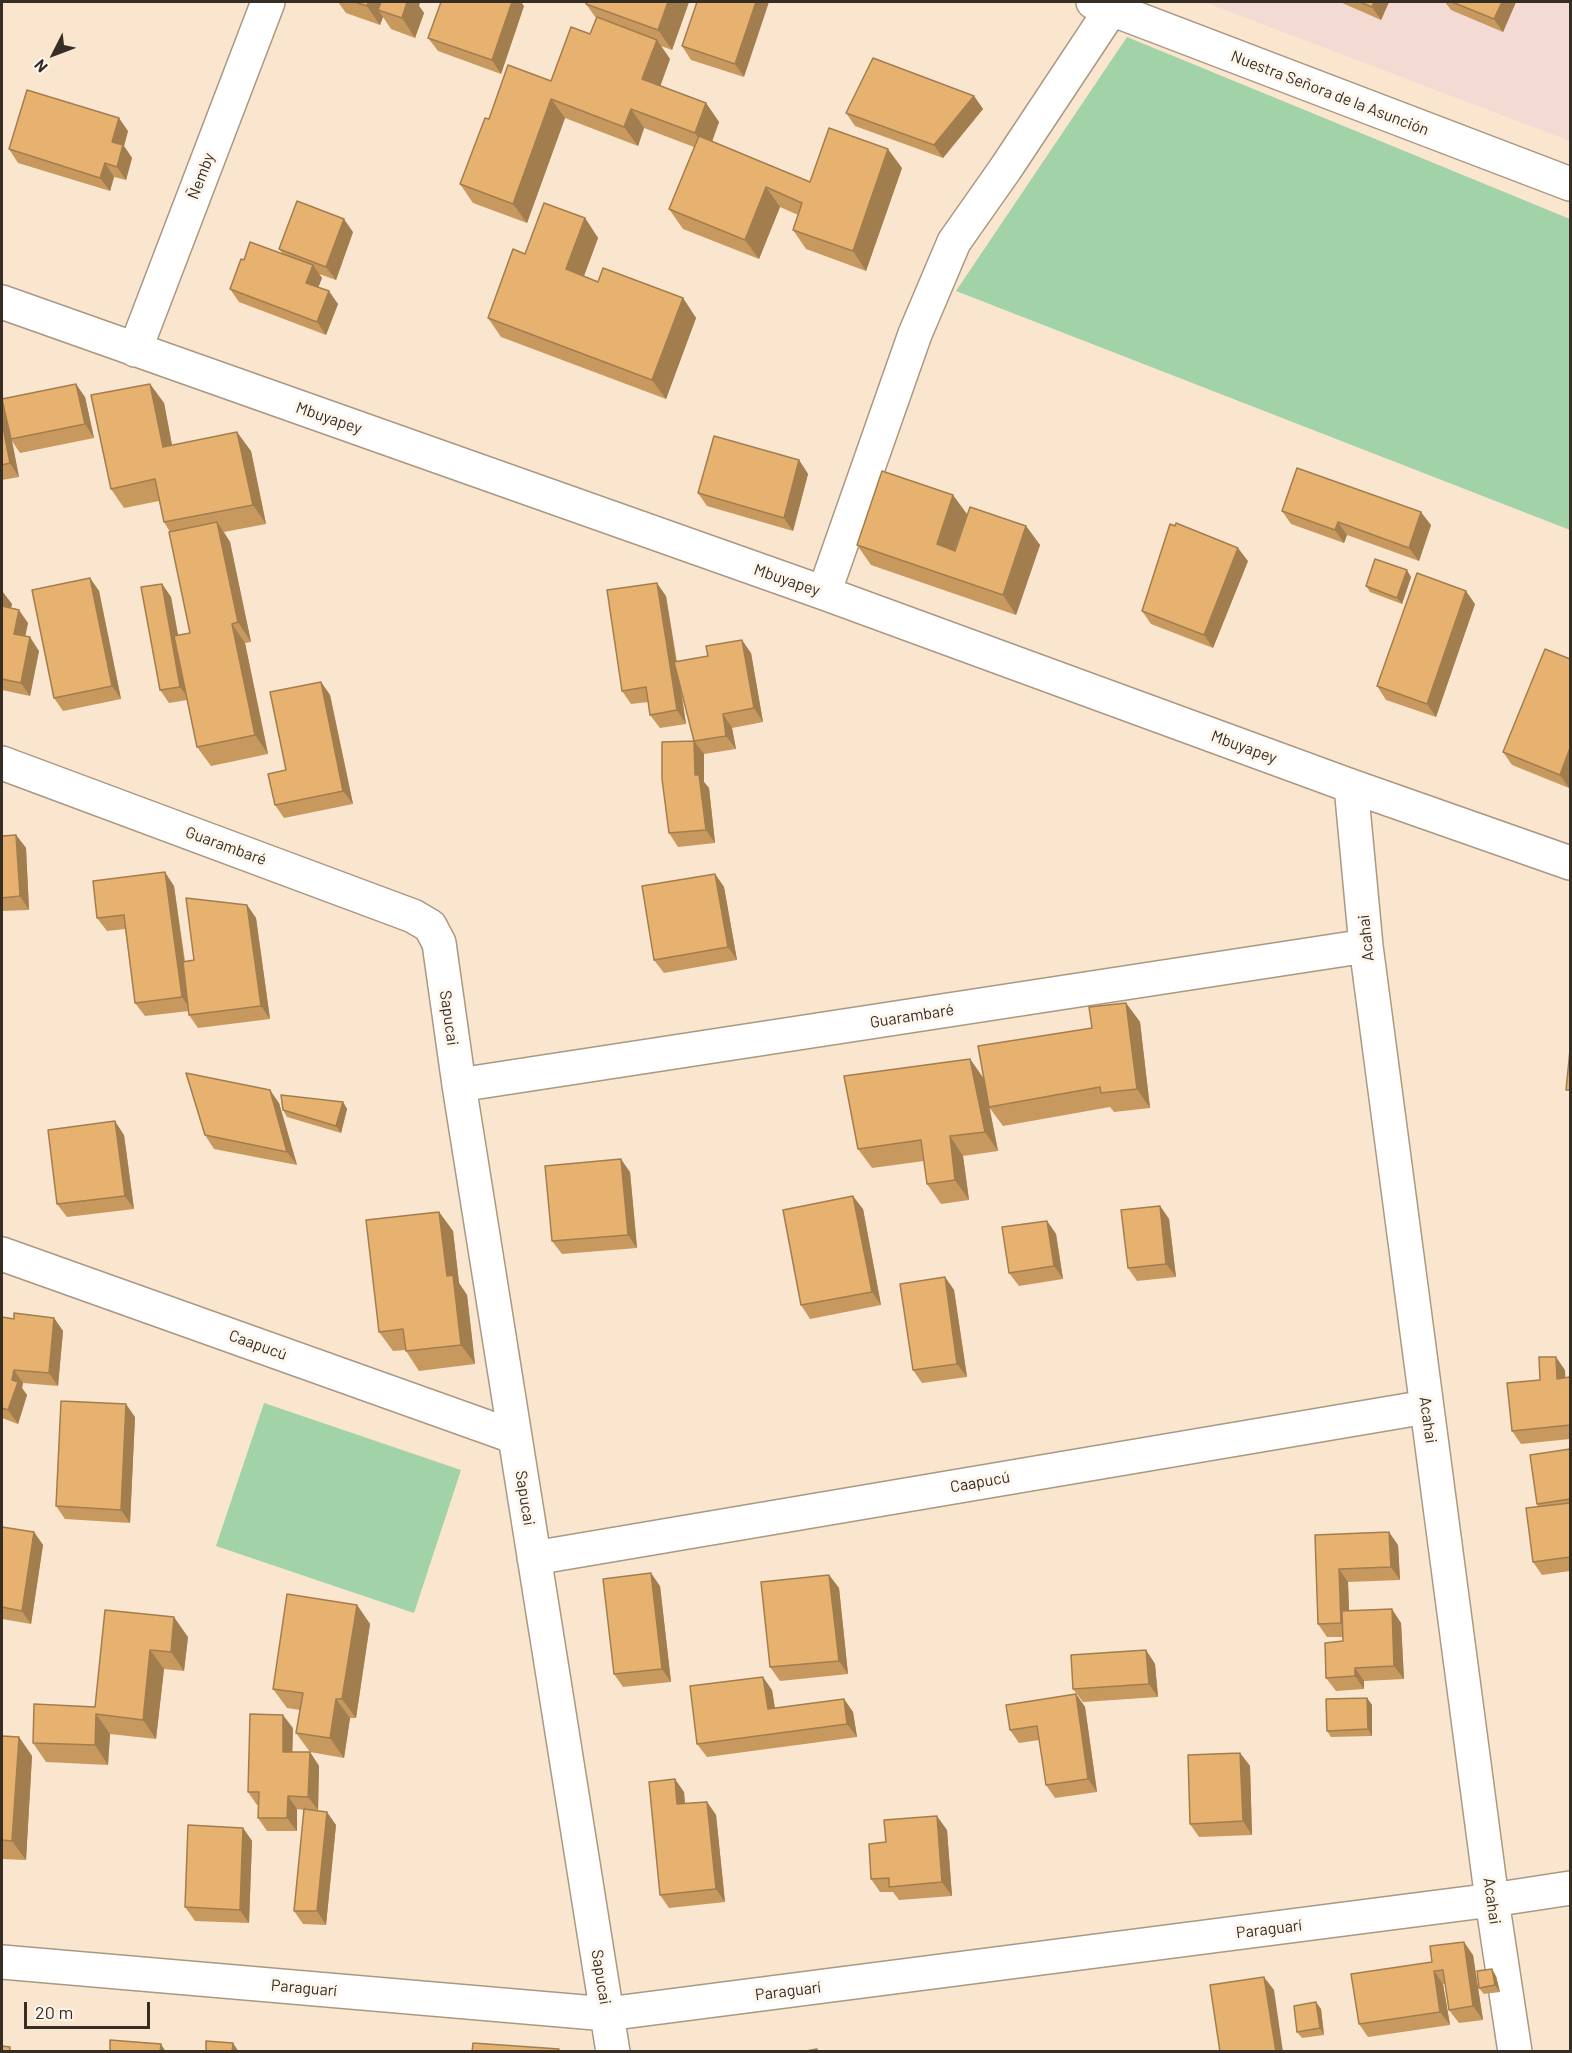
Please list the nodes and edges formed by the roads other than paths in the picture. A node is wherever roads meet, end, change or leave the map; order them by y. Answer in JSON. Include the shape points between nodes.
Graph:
{"nodes":[{"id":1,"x":268,"y":2,"type":"edge"},
{"id":2,"x":1106,"y":4,"type":"edge"},
{"id":3,"x":1570,"y":184,"type":"edge"},
{"id":4,"x":2,"y":302,"type":"edge"},
{"id":5,"x":135,"y":350,"type":"junction"},
{"id":6,"x":824,"y":593,"type":"junction"},
{"id":7,"x":2,"y":763,"type":"edge"},
{"id":8,"x":1351,"y":786,"type":"junction"},
{"id":9,"x":1570,"y":864,"type":"edge"},
{"id":10,"x":439,"y":943,"type":"joint"},
{"id":11,"x":1366,"y":946,"type":"junction"},
{"id":12,"x":459,"y":1085,"type":"junction"},
{"id":13,"x":2,"y":1254,"type":"edge"},
{"id":14,"x":1426,"y":1407,"type":"junction"},
{"id":15,"x":515,"y":1437,"type":"junction"},
{"id":16,"x":534,"y":1558,"type":"junction"},
{"id":17,"x":1570,"y":1888,"type":"edge"},
{"id":18,"x":1492,"y":1900,"type":"junction"},
{"id":19,"x":2,"y":1962,"type":"edge"},
{"id":20,"x":607,"y":2014,"type":"junction"},
{"id":21,"x":613,"y":2052,"type":"edge"},
{"id":22,"x":1515,"y":2052,"type":"edge"}],
"edges":[{"from":1,"to":5,"type":"street","name":"Ñemby"},
{"from":2,"to":3,"type":"street","name":"Nuestra Señora de la Asunción"},
{"from":2,"to":6,"type":"street","via":[[1006,168],[954,242],[915,334]]},
{"from":4,"to":5,"type":"street","name":"Mbuyapey"},
{"from":5,"to":6,"type":"street","name":"Mbuyapey"},
{"from":6,"to":8,"type":"street","name":"Mbuyapey"},
{"from":7,"to":10,"type":"street","name":"Guarambaré","via":[[413,916],[430,926]]},
{"from":8,"to":9,"type":"street","name":"Mbuyapey"},
{"from":8,"to":11,"type":"street","name":"Acahai"},
{"from":10,"to":12,"type":"street","name":"Sapucai"},
{"from":11,"to":12,"type":"street","name":"Guarambaré"},
{"from":11,"to":14,"type":"street","name":"Acahai"},
{"from":12,"to":15,"type":"street","name":"Sapucai"},
{"from":13,"to":15,"type":"street","name":"Caapucú"},
{"from":14,"to":16,"type":"street","name":"Caapucú"},
{"from":14,"to":18,"type":"street","name":"Acahai"},
{"from":15,"to":16,"type":"street","name":"Sapucai"},
{"from":16,"to":20,"type":"street","name":"Sapucai"},
{"from":17,"to":18,"type":"street","name":"Paraguarí"},
{"from":18,"to":20,"type":"street","name":"Paraguarí"},
{"from":18,"to":22,"type":"street","name":"Acahai"},
{"from":19,"to":20,"type":"street","name":"Paraguarí"},
{"from":20,"to":21,"type":"street","name":"Sapucai"}]}
